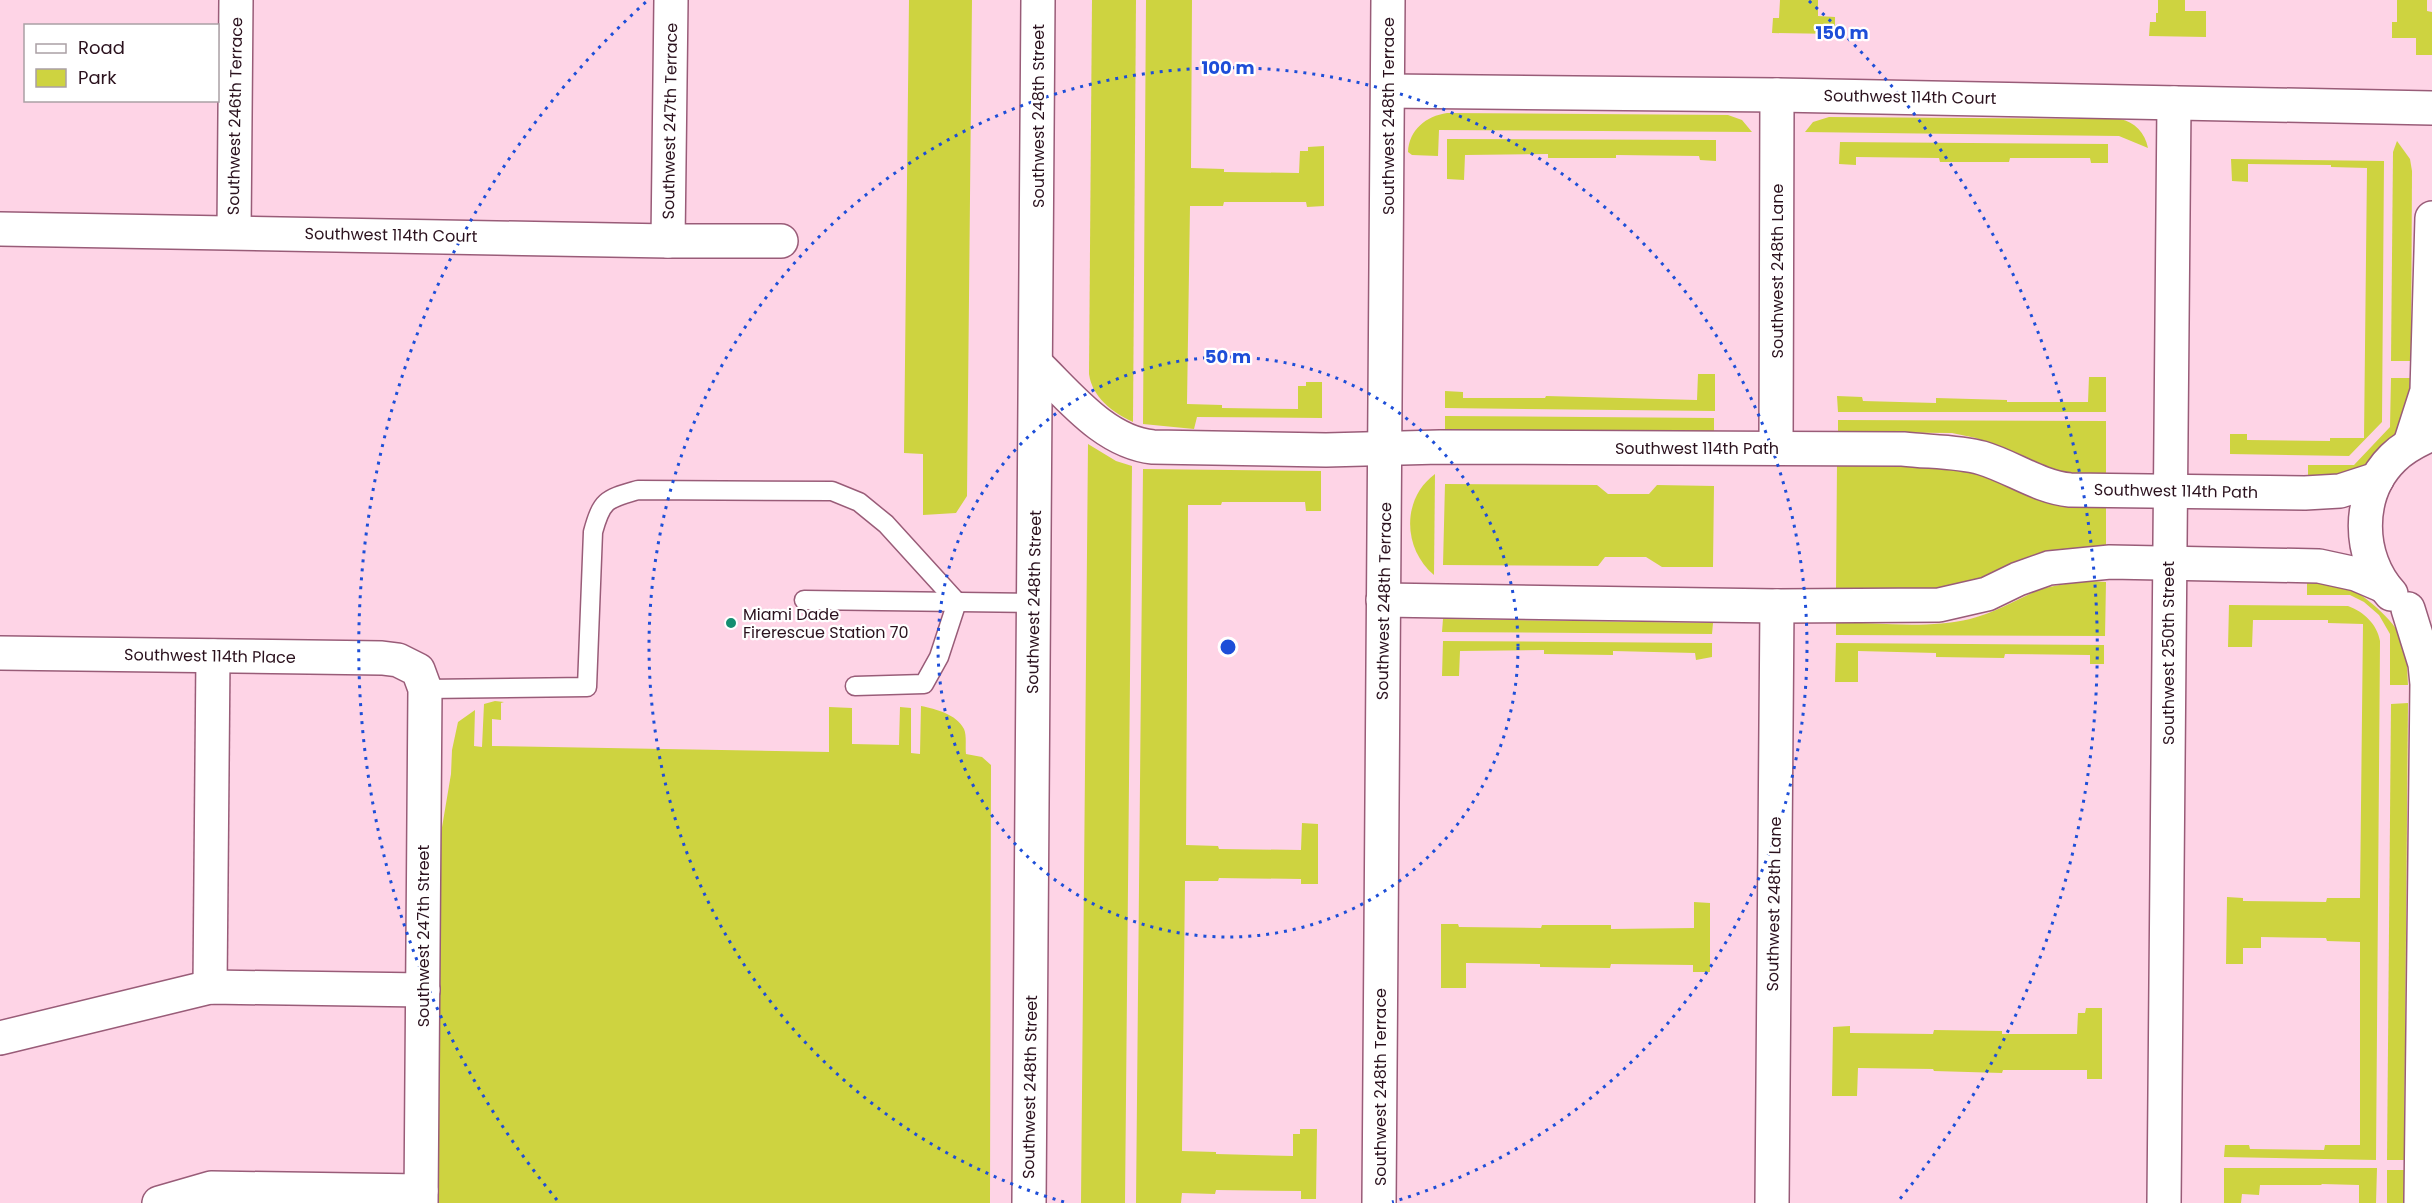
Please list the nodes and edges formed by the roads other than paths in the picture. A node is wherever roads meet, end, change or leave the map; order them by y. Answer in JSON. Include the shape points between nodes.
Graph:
{"nodes":[{"id":1,"x":236,"y":0,"type":"edge"},
{"id":2,"x":671,"y":0,"type":"edge"},
{"id":3,"x":1038,"y":0,"type":"edge"},
{"id":4,"x":1388,"y":0,"type":"edge"},
{"id":5,"x":1388,"y":91,"type":"junction"},
{"id":6,"x":1777,"y":95,"type":"junction"},
{"id":7,"x":2174,"y":103,"type":"junction"},
{"id":8,"x":2432,"y":108,"type":"edge"},
{"id":9,"x":2432,"y":218,"type":"edge"},
{"id":10,"x":0,"y":229,"type":"edge"},
{"id":11,"x":234,"y":232,"type":"junction"},
{"id":12,"x":668,"y":241,"type":"junction"},
{"id":13,"x":781,"y":241,"type":"dead end"},
{"id":14,"x":1037,"y":366,"type":"junction"},
{"id":15,"x":2421,"y":439,"type":"edge"},
{"id":16,"x":1385,"y":448,"type":"junction"},
{"id":17,"x":1776,"y":448,"type":"junction"},
{"id":18,"x":2377,"y":479,"type":"junction"},
{"id":19,"x":2170,"y":491,"type":"junction"},
{"id":20,"x":2169,"y":563,"type":"junction"},
{"id":21,"x":2384,"y":586,"type":"junction"},
{"id":22,"x":804,"y":600,"type":"dead end"},
{"id":23,"x":1383,"y":600,"type":"junction"},
{"id":24,"x":957,"y":602,"type":"junction"},
{"id":25,"x":1034,"y":603,"type":"junction"},
{"id":26,"x":1777,"y":606,"type":"junction"},
{"id":27,"x":2420,"y":615,"type":"edge"},
{"id":28,"x":0,"y":653,"type":"edge"},
{"id":29,"x":213,"y":656,"type":"junction"},
{"id":30,"x":422,"y":679,"type":"junction"},
{"id":31,"x":855,"y":686,"type":"dead end"},
{"id":32,"x":210,"y":987,"type":"junction"},
{"id":33,"x":423,"y":990,"type":"junction"},
{"id":34,"x":0,"y":1038,"type":"edge"},
{"id":35,"x":421,"y":1197,"type":"edge"},
{"id":36,"x":159,"y":1203,"type":"edge"},
{"id":37,"x":1029,"y":1203,"type":"edge"},
{"id":38,"x":1379,"y":1203,"type":"edge"},
{"id":39,"x":1772,"y":1203,"type":"edge"},
{"id":40,"x":2164,"y":1203,"type":"edge"},
{"id":41,"x":2421,"y":1203,"type":"edge"}],
"edges":[{"from":1,"to":11,"type":"street","name":"Southwest 246th Terrace"},
{"from":2,"to":12,"type":"street","name":"Southwest 247th Terrace"},
{"from":3,"to":14,"type":"street","name":"Southwest 248th Street"},
{"from":4,"to":5,"type":"street","name":"Southwest 248th Terrace"},
{"from":5,"to":6,"type":"street","name":"Southwest 114th Court"},
{"from":5,"to":16,"type":"street","name":"Southwest 248th Terrace"},
{"from":6,"to":7,"type":"street","name":"Southwest 114th Court"},
{"from":6,"to":17,"type":"street","name":"Southwest 248th Lane"},
{"from":7,"to":8,"type":"street","name":"Southwest 114th Court"},
{"from":7,"to":19,"type":"street","name":"Southwest 250th Street"},
{"from":9,"to":15,"type":"street","via":[[2427,391]]},
{"from":10,"to":11,"type":"street","name":"Southwest 114th Court"},
{"from":11,"to":12,"type":"street","name":"Southwest 114th Court"},
{"from":12,"to":13,"type":"street","name":"Southwest 114th Court"},
{"from":14,"to":16,"type":"street","name":"Southwest 114th Path","via":[[1104,428],[1147,447]]},
{"from":14,"to":25,"type":"street","name":"Southwest 248th Street"},
{"from":15,"to":18,"type":"street","via":[[2392,459]]},
{"from":16,"to":17,"type":"street","name":"Southwest 114th Path"},
{"from":16,"to":23,"type":"street","name":"Southwest 248th Terrace"},
{"from":17,"to":19,"type":"street","name":"Southwest 114th Path","via":[[1958,453],[1992,461],[2052,487]]},
{"from":18,"to":19,"type":"street","name":"Southwest 114th Path","via":[[2340,491]]},
{"from":18,"to":21,"type":"street","via":[[2368,501],[2366,546]]},
{"from":19,"to":20,"type":"street","name":"Southwest 250th Street"},
{"from":20,"to":21,"type":"street","via":[[2319,566],[2346,571]]},
{"from":20,"to":26,"type":"street","via":[[2063,566],[2018,579],[1988,594],[1939,606]]},
{"from":20,"to":40,"type":"street","name":"Southwest 250th Street"},
{"from":21,"to":27,"type":"street"},
{"from":22,"to":24,"type":"lane"},
{"from":23,"to":26,"type":"street"},
{"from":23,"to":38,"type":"street","name":"Southwest 248th Terrace"},
{"from":24,"to":25,"type":"lane"},
{"from":24,"to":30,"type":"lane","via":[[886,524],[859,502],[832,491],[638,490],[605,502],[593,532],[587,687]]},
{"from":24,"to":31,"type":"lane","via":[[939,657],[924,684]]},
{"from":25,"to":37,"type":"street","name":"Southwest 248th Street"},
{"from":26,"to":39,"type":"street","name":"Southwest 248th Lane"},
{"from":27,"to":41,"type":"street","via":[[2427,684]]},
{"from":28,"to":29,"type":"street","name":"Southwest 114th Place"},
{"from":29,"to":30,"type":"street","name":"Southwest 114th Place","via":[[382,658],[398,660]]},
{"from":29,"to":32,"type":"street"},
{"from":30,"to":33,"type":"street","name":"Southwest 247th Street"},
{"from":32,"to":33,"type":"street"},
{"from":32,"to":34,"type":"street"},
{"from":33,"to":35,"type":"street","name":"Southwest 247th Street"},
{"from":35,"to":36,"type":"street","via":[[211,1188]]}]}
